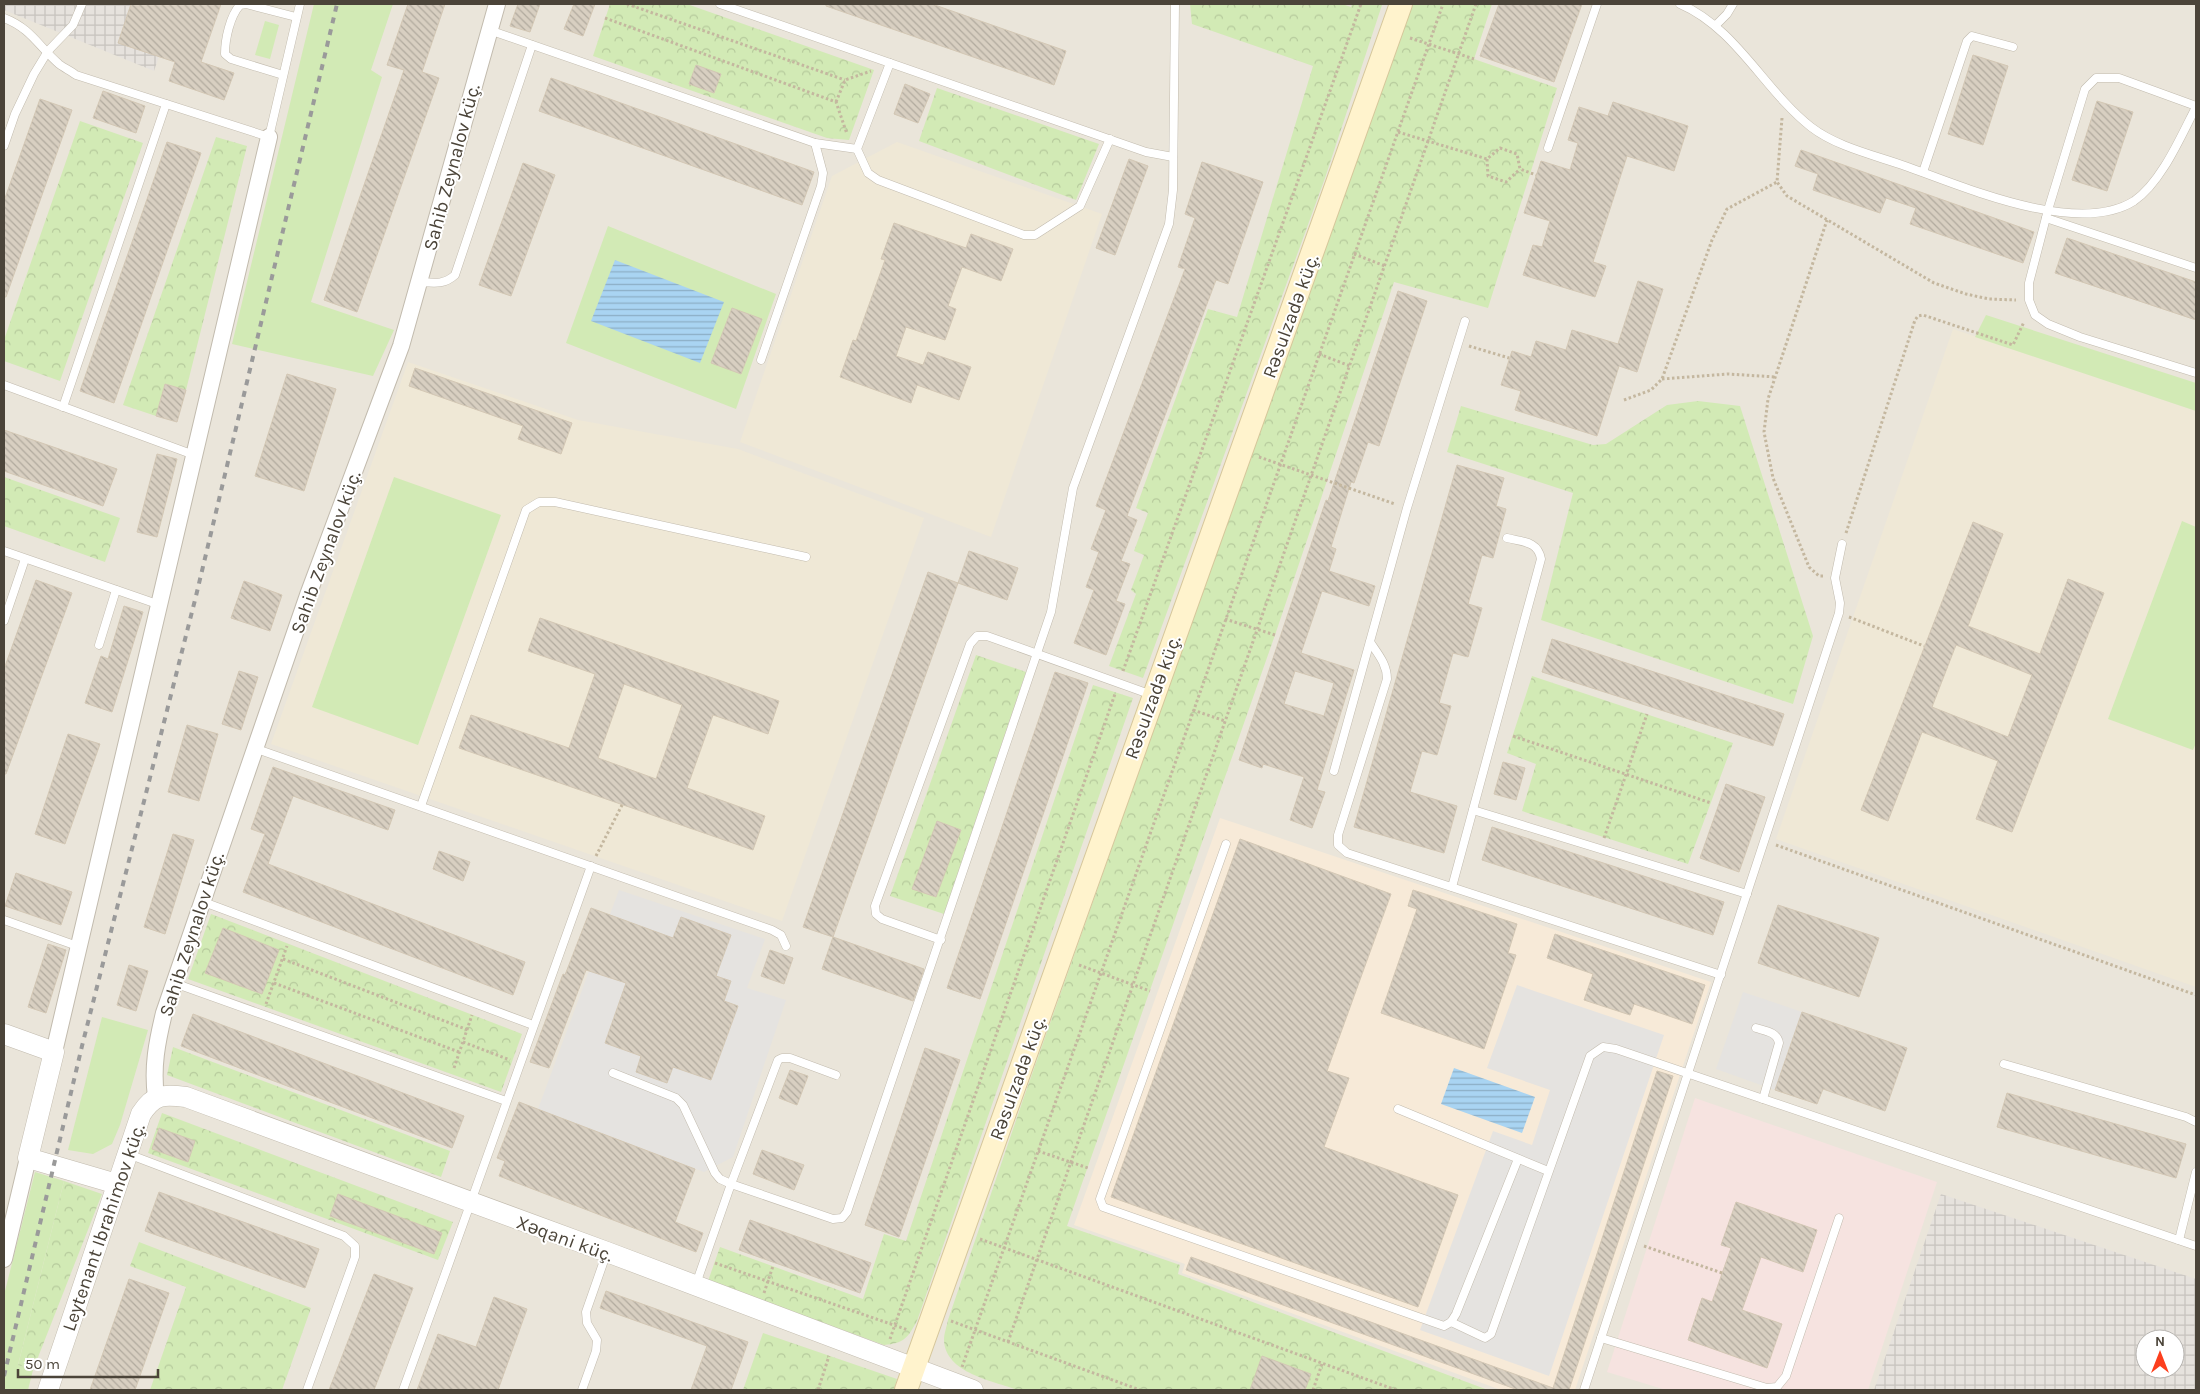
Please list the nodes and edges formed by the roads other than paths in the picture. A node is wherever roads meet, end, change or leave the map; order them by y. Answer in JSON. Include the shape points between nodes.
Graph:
{"nodes":[{"id":1,"x":82,"y":4,"type":"edge"},
{"id":2,"x":300,"y":4,"type":"edge"},
{"id":3,"x":497,"y":4,"type":"edge"},
{"id":4,"x":720,"y":4,"type":"edge"},
{"id":5,"x":1176,"y":4,"type":"edge"},
{"id":6,"x":1401,"y":4,"type":"edge"},
{"id":7,"x":1597,"y":4,"type":"edge"},
{"id":8,"x":1680,"y":4,"type":"edge"},
{"id":9,"x":1733,"y":4,"type":"edge"},
{"id":10,"x":296,"y":17,"type":"junction"},
{"id":11,"x":4,"y":18,"type":"edge"},
{"id":12,"x":1716,"y":25,"type":"junction"},
{"id":13,"x":489,"y":30,"type":"junction"},
{"id":14,"x":532,"y":45,"type":"junction"},
{"id":15,"x":2013,"y":47,"type":"dead end"},
{"id":16,"x":48,"y":52,"type":"junction"},
{"id":17,"x":890,"y":63,"type":"junction"},
{"id":18,"x":283,"y":76,"type":"junction"},
{"id":19,"x":166,"y":104,"type":"junction"},
{"id":20,"x":2196,"y":107,"type":"edge"},
{"id":21,"x":269,"y":137,"type":"junction"},
{"id":22,"x":1110,"y":139,"type":"junction"},
{"id":23,"x":815,"y":143,"type":"junction"},
{"id":24,"x":4,"y":146,"type":"edge"},
{"id":25,"x":1548,"y":148,"type":"dead end"},
{"id":26,"x":857,"y":149,"type":"junction"},
{"id":27,"x":1173,"y":157,"type":"junction"},
{"id":28,"x":1924,"y":172,"type":"junction"},
{"id":29,"x":2047,"y":214,"type":"junction"},
{"id":30,"x":2196,"y":268,"type":"edge"},
{"id":31,"x":420,"y":282,"type":"junction"},
{"id":32,"x":1465,"y":321,"type":"dead end"},
{"id":33,"x":761,"y":360,"type":"dead end"},
{"id":34,"x":2196,"y":373,"type":"edge"},
{"id":35,"x":4,"y":385,"type":"edge"},
{"id":36,"x":63,"y":407,"type":"junction"},
{"id":37,"x":194,"y":455,"type":"junction"},
{"id":38,"x":1507,"y":538,"type":"dead end"},
{"id":39,"x":1842,"y":544,"type":"road end"},
{"id":40,"x":4,"y":551,"type":"edge"},
{"id":41,"x":806,"y":557,"type":"dead end"},
{"id":42,"x":26,"y":559,"type":"junction"},
{"id":43,"x":116,"y":590,"type":"junction"},
{"id":44,"x":160,"y":604,"type":"junction"},
{"id":45,"x":4,"y":621,"type":"edge"},
{"id":46,"x":1370,"y":642,"type":"junction"},
{"id":47,"x":99,"y":645,"type":"dead end"},
{"id":48,"x":1038,"y":654,"type":"junction"},
{"id":49,"x":1153,"y":696,"type":"junction"},
{"id":50,"x":254,"y":748,"type":"junction"},
{"id":51,"x":1334,"y":771,"type":"dead end"},
{"id":52,"x":421,"y":806,"type":"junction"},
{"id":53,"x":1473,"y":810,"type":"junction"},
{"id":54,"x":1226,"y":844,"type":"dead end"},
{"id":55,"x":591,"y":866,"type":"junction"},
{"id":56,"x":1452,"y":887,"type":"junction"},
{"id":57,"x":1747,"y":894,"type":"junction"},
{"id":58,"x":201,"y":901,"type":"junction"},
{"id":59,"x":4,"y":920,"type":"edge"},
{"id":60,"x":941,"y":940,"type":"junction"},
{"id":61,"x":786,"y":946,"type":"dead end"},
{"id":62,"x":80,"y":947,"type":"junction"},
{"id":63,"x":1721,"y":975,"type":"junction"},
{"id":64,"x":174,"y":983,"type":"junction"},
{"id":65,"x":533,"y":1025,"type":"junction"},
{"id":66,"x":1756,"y":1028,"type":"dead end"},
{"id":67,"x":4,"y":1034,"type":"edge"},
{"id":68,"x":54,"y":1052,"type":"junction"},
{"id":69,"x":2004,"y":1064,"type":"dead end"},
{"id":70,"x":613,"y":1073,"type":"dead end"},
{"id":71,"x":1688,"y":1074,"type":"junction"},
{"id":72,"x":836,"y":1075,"type":"dead end"},
{"id":73,"x":156,"y":1098,"type":"junction"},
{"id":74,"x":1763,"y":1099,"type":"junction"},
{"id":75,"x":506,"y":1101,"type":"junction"},
{"id":76,"x":1398,"y":1109,"type":"dead end"},
{"id":77,"x":2196,"y":1122,"type":"edge"},
{"id":78,"x":127,"y":1154,"type":"junction"},
{"id":79,"x":28,"y":1158,"type":"junction"},
{"id":80,"x":1518,"y":1158,"type":"junction"},
{"id":81,"x":1548,"y":1171,"type":"junction"},
{"id":82,"x":2196,"y":1172,"type":"edge"},
{"id":83,"x":117,"y":1184,"type":"junction"},
{"id":84,"x":731,"y":1184,"type":"junction"},
{"id":85,"x":472,"y":1204,"type":"junction"},
{"id":86,"x":1839,"y":1218,"type":"dead end"},
{"id":87,"x":2179,"y":1240,"type":"junction"},
{"id":88,"x":2196,"y":1246,"type":"edge"},
{"id":89,"x":607,"y":1252,"type":"junction"},
{"id":90,"x":4,"y":1259,"type":"edge"},
{"id":91,"x":695,"y":1286,"type":"junction"},
{"id":92,"x":1451,"y":1322,"type":"junction"},
{"id":93,"x":1602,"y":1338,"type":"junction"},
{"id":94,"x":914,"y":1368,"type":"junction"},
{"id":95,"x":48,"y":1390,"type":"edge"},
{"id":96,"x":307,"y":1390,"type":"edge"},
{"id":97,"x":403,"y":1390,"type":"edge"},
{"id":98,"x":582,"y":1390,"type":"edge"},
{"id":99,"x":906,"y":1390,"type":"edge"},
{"id":100,"x":973,"y":1390,"type":"edge"},
{"id":101,"x":1584,"y":1390,"type":"edge"}],
"edges":[{"from":1,"to":16,"type":"lane","via":[[73,25]]},
{"from":2,"to":10,"type":"lane"},
{"from":3,"to":13,"type":"street","name":"Sahib Zeynalov küç."},
{"from":4,"to":17,"type":"lane"},
{"from":5,"to":27,"type":"lane"},
{"from":6,"to":49,"type":"main road","name":"Rəsulzadə küç."},
{"from":7,"to":25,"type":"lane"},
{"from":8,"to":12,"type":"lane"},
{"from":9,"to":12,"type":"lane"},
{"from":10,"to":18,"type":"lane"},
{"from":10,"to":18,"type":"lane","via":[[240,5],[235,11],[226,46],[226,54],[231,59]]},
{"from":11,"to":16,"type":"lane","via":[[32,35]]},
{"from":12,"to":28,"type":"lane","via":[[1811,127],[1838,142]]},
{"from":13,"to":14,"type":"lane"},
{"from":13,"to":31,"type":"street","name":"Sahib Zeynalov küç."},
{"from":14,"to":23,"type":"lane"},
{"from":14,"to":31,"type":"lane","via":[[455,275],[440,284]]},
{"from":15,"to":28,"type":"lane","via":[[1972,36],[1967,41]]},
{"from":16,"to":19,"type":"lane","via":[[59,64],[76,74]]},
{"from":16,"to":24,"type":"lane","via":[[15,114]]},
{"from":17,"to":22,"type":"lane"},
{"from":17,"to":26,"type":"lane"},
{"from":18,"to":21,"type":"lane"},
{"from":19,"to":21,"type":"lane"},
{"from":19,"to":36,"type":"lane"},
{"from":20,"to":29,"type":"lane","via":[[2153,181],[2134,200],[2113,210]]},
{"from":20,"to":29,"type":"lane","via":[[2119,78],[2096,78],[2084,89]]},
{"from":21,"to":37,"type":"street"},
{"from":22,"to":26,"type":"lane","via":[[1080,206],[1035,235],[1024,235],[878,180],[868,173]]},
{"from":22,"to":27,"type":"lane","via":[[1146,152]]},
{"from":23,"to":26,"type":"lane"},
{"from":23,"to":33,"type":"lane","via":[[823,173],[821,186]]},
{"from":27,"to":48,"type":"lane","via":[[1169,224],[1073,488],[1053,604]]},
{"from":28,"to":29,"type":"lane"},
{"from":29,"to":30,"type":"lane"},
{"from":29,"to":34,"type":"lane","via":[[2029,283],[2029,300],[2035,315],[2080,337]]},
{"from":31,"to":50,"type":"street","name":"Sahib Zeynalov küç.","via":[[387,388]]},
{"from":32,"to":46,"type":"lane","via":[[1407,508]]},
{"from":35,"to":36,"type":"lane"},
{"from":36,"to":37,"type":"lane"},
{"from":37,"to":44,"type":"street"},
{"from":38,"to":53,"type":"lane","via":[[1536,546],[1541,559]]},
{"from":39,"to":57,"type":"lane","via":[[1835,578],[1839,613]]},
{"from":40,"to":42,"type":"lane"},
{"from":41,"to":52,"type":"lane","via":[[555,502],[539,502],[526,510]]},
{"from":42,"to":43,"type":"lane"},
{"from":42,"to":45,"type":"lane"},
{"from":43,"to":44,"type":"lane"},
{"from":43,"to":47,"type":"lane"},
{"from":44,"to":62,"type":"street"},
{"from":46,"to":51,"type":"lane"},
{"from":46,"to":56,"type":"lane","via":[[1383,661],[1387,679],[1338,835],[1338,845],[1347,852]]},
{"from":48,"to":49,"type":"lane"},
{"from":48,"to":60,"type":"lane"},
{"from":48,"to":60,"type":"lane","via":[[987,636],[977,636],[970,644],[875,906],[876,914],[882,919]]},
{"from":49,"to":94,"type":"main road","name":"Rəsulzadə küç."},
{"from":50,"to":52,"type":"lane"},
{"from":50,"to":58,"type":"street","name":"Sahib Zeynalov küç."},
{"from":52,"to":55,"type":"lane"},
{"from":53,"to":56,"type":"lane"},
{"from":53,"to":57,"type":"lane"},
{"from":54,"to":92,"type":"lane","via":[[1100,1199],[1103,1207],[1444,1326]]},
{"from":55,"to":61,"type":"lane","via":[[772,930],[781,936]]},
{"from":55,"to":65,"type":"lane"},
{"from":56,"to":63,"type":"lane"},
{"from":57,"to":63,"type":"lane"},
{"from":58,"to":64,"type":"street","name":"Sahib Zeynalov küç."},
{"from":58,"to":65,"type":"lane"},
{"from":59,"to":62,"type":"lane"},
{"from":60,"to":84,"type":"lane","via":[[847,1212],[842,1218],[833,1219]]},
{"from":62,"to":68,"type":"street"},
{"from":63,"to":71,"type":"lane"},
{"from":64,"to":73,"type":"street","name":"Sahib Zeynalov küç.","via":[[155,1049],[153,1075]]},
{"from":64,"to":75,"type":"lane"},
{"from":65,"to":75,"type":"lane"},
{"from":66,"to":74,"type":"lane","via":[[1773,1033],[1779,1043]]},
{"from":67,"to":68,"type":"street"},
{"from":68,"to":79,"type":"street"},
{"from":69,"to":77,"type":"lane"},
{"from":70,"to":84,"type":"lane","via":[[676,1098],[683,1105],[714,1173]]},
{"from":71,"to":74,"type":"lane"},
{"from":71,"to":81,"type":"lane","via":[[1603,1047],[1590,1056]]},
{"from":71,"to":93,"type":"lane"},
{"from":72,"to":84,"type":"lane","via":[[790,1058],[778,1060]]},
{"from":73,"to":78,"type":"street","name":"Leytenant Ibrahimov küç.","via":[[141,1114]]},
{"from":73,"to":85,"type":"street","name":"Xəqani küç.","via":[[169,1095],[186,1098]]},
{"from":74,"to":87,"type":"lane"},
{"from":75,"to":85,"type":"lane"},
{"from":76,"to":80,"type":"lane"},
{"from":78,"to":83,"type":"street","name":"Leytenant Ibrahimov küç."},
{"from":78,"to":96,"type":"lane","via":[[344,1236],[355,1246],[355,1257]]},
{"from":79,"to":83,"type":"street"},
{"from":79,"to":90,"type":"street"},
{"from":80,"to":81,"type":"lane"},
{"from":80,"to":92,"type":"lane"},
{"from":81,"to":92,"type":"lane","via":[[1491,1334],[1485,1338]]},
{"from":82,"to":87,"type":"lane"},
{"from":83,"to":95,"type":"street","name":"Leytenant Ibrahimov küç."},
{"from":84,"to":91,"type":"lane"},
{"from":85,"to":89,"type":"street","name":"Xəqani küç."},
{"from":85,"to":97,"type":"lane"},
{"from":86,"to":93,"type":"lane","via":[[1786,1376],[1777,1387],[1767,1388]]},
{"from":87,"to":88,"type":"lane"},
{"from":89,"to":91,"type":"street","name":"Xəqani küç."},
{"from":89,"to":98,"type":"lane","via":[[586,1312],[597,1340]]},
{"from":91,"to":94,"type":"street","name":"Xəqani küç."},
{"from":93,"to":101,"type":"lane"},
{"from":94,"to":99,"type":"main road","name":"Rəsulzadə küç."},
{"from":94,"to":100,"type":"street","name":"Xəqani küç."}]}
